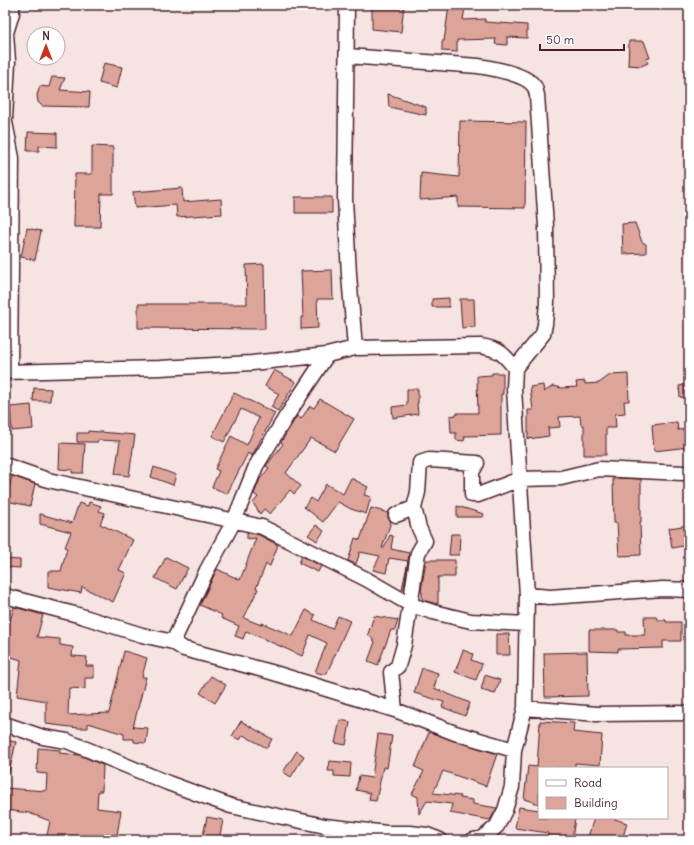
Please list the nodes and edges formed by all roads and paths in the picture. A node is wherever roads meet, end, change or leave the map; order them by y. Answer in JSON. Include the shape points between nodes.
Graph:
{"nodes":[{"id":1,"x":12,"y":5,"type":"edge"},
{"id":2,"x":347,"y":5,"type":"edge"},
{"id":3,"x":348,"y":56,"type":"junction"},
{"id":4,"x":6,"y":86,"type":"edge"},
{"id":5,"x":5,"y":120,"type":"edge"},
{"id":6,"x":8,"y":205,"type":"edge"},
{"id":7,"x":8,"y":240,"type":"edge"},
{"id":8,"x":355,"y":348,"type":"junction"},
{"id":9,"x":327,"y":356,"type":"junction"},
{"id":10,"x":515,"y":368,"type":"junction"},
{"id":11,"x":7,"y":372,"type":"edge"},
{"id":12,"x":5,"y":465,"type":"edge"},
{"id":13,"x":683,"y":473,"type":"dead end"},
{"id":14,"x":520,"y":479,"type":"junction"},
{"id":15,"x":414,"y":508,"type":"junction"},
{"id":16,"x":396,"y":515,"type":"dead end"},
{"id":17,"x":234,"y":521,"type":"junction"},
{"id":18,"x":689,"y":590,"type":"edge"},
{"id":19,"x":527,"y":595,"type":"junction"},
{"id":20,"x":5,"y":596,"type":"edge"},
{"id":21,"x":411,"y":605,"type":"junction"},
{"id":22,"x":525,"y":624,"type":"junction"},
{"id":23,"x":173,"y":642,"type":"junction"},
{"id":24,"x":525,"y":708,"type":"junction"},
{"id":25,"x":395,"y":710,"type":"junction"},
{"id":26,"x":689,"y":714,"type":"edge"},
{"id":27,"x":5,"y":724,"type":"edge"},
{"id":28,"x":514,"y":750,"type":"junction"},
{"id":29,"x":440,"y":840,"type":"edge"},
{"id":30,"x":473,"y":840,"type":"edge"}],
"edges":[{"from":1,"to":4,"type":"street","via":[[6,33]]},
{"from":2,"to":3,"type":"street"},
{"from":3,"to":8,"type":"street","via":[[346,199]]},
{"from":3,"to":10,"type":"street","via":[[478,66],[524,78],[534,86],[537,95],[546,226],[546,303],[543,334]]},
{"from":4,"to":5,"type":"street"},
{"from":5,"to":6,"type":"street","via":[[12,158]]},
{"from":6,"to":7,"type":"street"},
{"from":7,"to":11,"type":"street"},
{"from":8,"to":9,"type":"street"},
{"from":8,"to":10,"type":"street","via":[[480,346],[503,353]]},
{"from":9,"to":11,"type":"street","via":[[160,368]]},
{"from":9,"to":17,"type":"street","via":[[256,466]]},
{"from":10,"to":14,"type":"street","via":[[514,418]]},
{"from":12,"to":17,"type":"street","via":[[48,480]]},
{"from":13,"to":14,"type":"street","via":[[604,469],[561,478]]},
{"from":14,"to":15,"type":"street","via":[[472,496],[472,472],[477,463],[429,460],[420,463]]},
{"from":14,"to":19,"type":"street"},
{"from":15,"to":16,"type":"street"},
{"from":15,"to":21,"type":"street","via":[[419,528],[426,541],[418,552]]},
{"from":17,"to":21,"type":"street","via":[[262,527],[366,579]]},
{"from":17,"to":23,"type":"street","via":[[207,570]]},
{"from":18,"to":19,"type":"street","via":[[663,589],[550,597]]},
{"from":19,"to":22,"type":"street"},
{"from":20,"to":23,"type":"street"},
{"from":21,"to":22,"type":"street","via":[[471,621]]},
{"from":21,"to":25,"type":"street","via":[[398,666],[391,672]]},
{"from":22,"to":24,"type":"street"},
{"from":23,"to":25,"type":"street","via":[[184,649],[271,672]]},
{"from":24,"to":26,"type":"street","via":[[583,714]]},
{"from":24,"to":28,"type":"street"},
{"from":25,"to":28,"type":"street","via":[[455,733]]},
{"from":27,"to":29,"type":"street","via":[[43,737],[67,741],[194,794],[231,806],[325,826],[427,835]]},
{"from":28,"to":30,"type":"street","via":[[512,787],[505,810],[497,826],[483,838]]}]}
